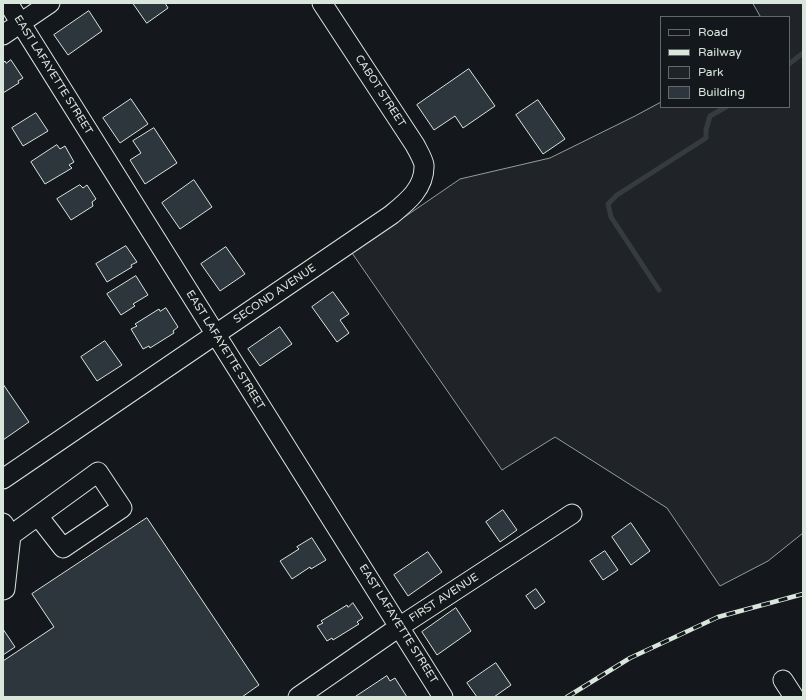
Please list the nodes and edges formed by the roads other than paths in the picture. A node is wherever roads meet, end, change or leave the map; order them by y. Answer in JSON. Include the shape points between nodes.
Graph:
{"nodes":[{"id":1,"x":8,"y":3,"type":"edge"},
{"id":2,"x":50,"y":3,"type":"edge"},
{"id":3,"x":322,"y":3,"type":"edge"},
{"id":4,"x":20,"y":23,"type":"junction"},
{"id":5,"x":3,"y":35,"type":"edge"},
{"id":6,"x":422,"y":183,"type":"joint"},
{"id":7,"x":215,"y":334,"type":"junction"},
{"id":8,"x":3,"y":479,"type":"edge"},
{"id":9,"x":572,"y":514,"type":"dead end"},
{"id":10,"x":38,"y":516,"type":"dead end"},
{"id":11,"x":6,"y":533,"type":"edge"},
{"id":12,"x":3,"y":590,"type":"edge"},
{"id":13,"x":399,"y":627,"type":"junction"},
{"id":14,"x":783,"y":680,"type":"dead end"},
{"id":15,"x":298,"y":697,"type":"edge"},
{"id":16,"x":443,"y":697,"type":"edge"},
{"id":17,"x":794,"y":697,"type":"edge"}],
"edges":[{"from":1,"to":4,"type":"street","name":"EAST LAFAYETTE STREET"},
{"from":2,"to":4,"type":"street"},
{"from":3,"to":6,"type":"street","name":"CABOT STREET","via":[[416,145],[424,164]]},
{"from":4,"to":5,"type":"street"},
{"from":4,"to":7,"type":"street","name":"EAST LAFAYETTE STREET"},
{"from":6,"to":7,"type":"street","name":"SECOND AVENUE","via":[[406,203],[391,215]]},
{"from":7,"to":8,"type":"street","name":"SECOND AVENUE"},
{"from":7,"to":13,"type":"street","name":"EAST LAFAYETTE STREET"},
{"from":9,"to":13,"type":"street","name":"FIRST AVENUE"},
{"from":10,"to":11,"type":"street"},
{"from":11,"to":12,"type":"street"},
{"from":13,"to":15,"type":"street","name":"FIRST AVENUE"},
{"from":13,"to":16,"type":"street","name":"EAST LAFAYETTE STREET"},
{"from":14,"to":17,"type":"street"}]}
